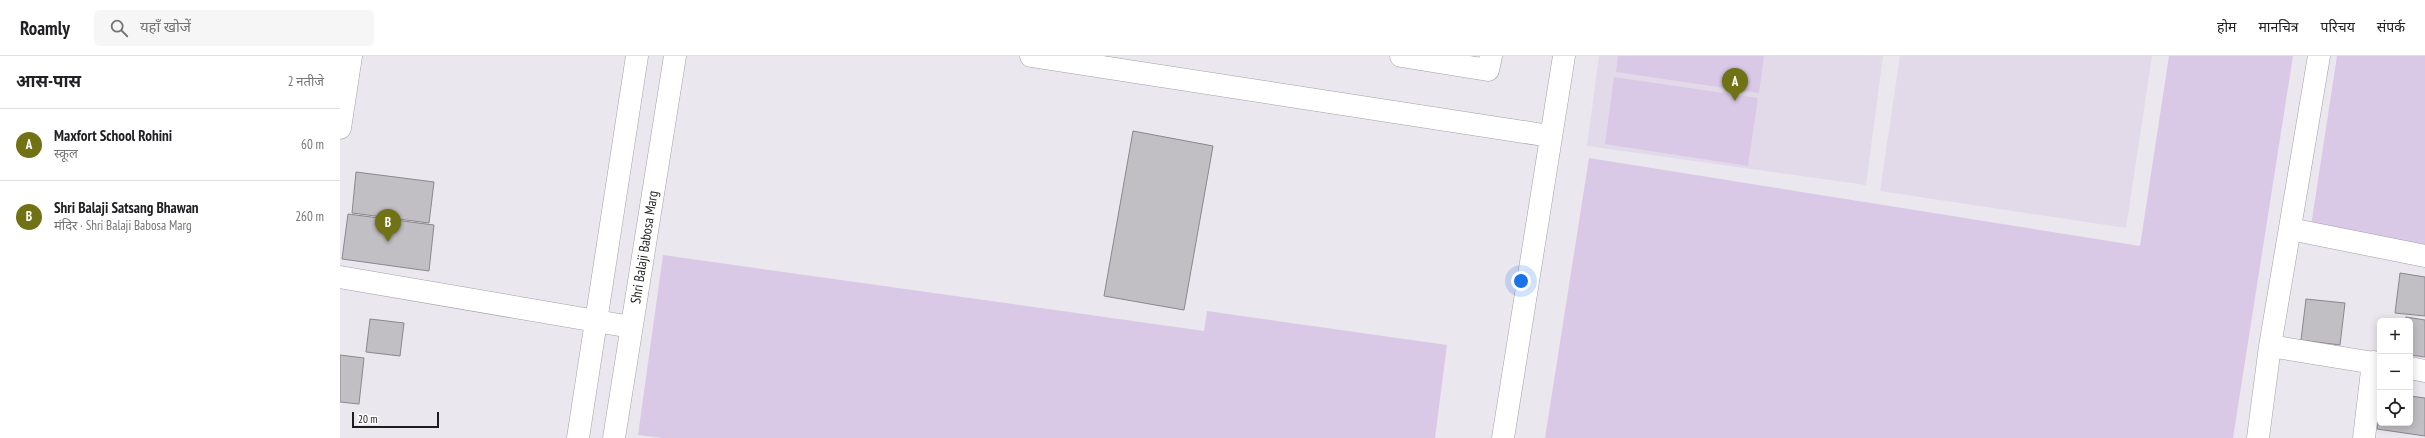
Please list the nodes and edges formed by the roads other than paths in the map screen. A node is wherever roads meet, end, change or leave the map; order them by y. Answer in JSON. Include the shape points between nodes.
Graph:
{"nodes":[{"id":1,"x":351,"y":56,"type":"edge"},
{"id":2,"x":637,"y":56,"type":"edge"},
{"id":3,"x":675,"y":56,"type":"edge"},
{"id":4,"x":1031,"y":56,"type":"edge"},
{"id":5,"x":1401,"y":56,"type":"edge"},
{"id":6,"x":1491,"y":56,"type":"edge"},
{"id":7,"x":1564,"y":56,"type":"edge"},
{"id":8,"x":2319,"y":56,"type":"edge"},
{"id":9,"x":1082,"y":60,"type":"edge"},
{"id":10,"x":340,"y":128,"type":"edge"},
{"id":11,"x":1550,"y":136,"type":"junction"},
{"id":12,"x":2290,"y":229,"type":"junction"},
{"id":13,"x":2425,"y":256,"type":"edge"},
{"id":14,"x":340,"y":277,"type":"edge"},
{"id":15,"x":597,"y":320,"type":"junction"},
{"id":16,"x":631,"y":327,"type":"junction"},
{"id":17,"x":2270,"y":346,"type":"junction"},
{"id":18,"x":2377,"y":363,"type":"edge"},
{"id":19,"x":2413,"y":369,"type":"edge"},
{"id":20,"x":2425,"y":371,"type":"edge"},
{"id":21,"x":578,"y":438,"type":"edge"},
{"id":22,"x":614,"y":438,"type":"edge"},
{"id":23,"x":1503,"y":438,"type":"edge"},
{"id":24,"x":2258,"y":438,"type":"edge"},
{"id":25,"x":2364,"y":438,"type":"edge"}],
"edges":[{"from":1,"to":10,"type":"street"},
{"from":2,"to":15,"type":"street"},
{"from":3,"to":16,"type":"street","name":"Shri Balaji Babosa Marg"},
{"from":4,"to":9,"type":"street"},
{"from":5,"to":6,"type":"street","via":[[1488,70]]},
{"from":7,"to":11,"type":"street"},
{"from":8,"to":12,"type":"street"},
{"from":9,"to":11,"type":"street"},
{"from":11,"to":23,"type":"street"},
{"from":12,"to":13,"type":"street"},
{"from":12,"to":17,"type":"street"},
{"from":14,"to":15,"type":"street"},
{"from":15,"to":16,"type":"street"},
{"from":15,"to":21,"type":"street"},
{"from":16,"to":22,"type":"street","name":"Shri Balaji Babosa Marg"},
{"from":17,"to":18,"type":"street"},
{"from":17,"to":24,"type":"street"},
{"from":18,"to":25,"type":"street"},
{"from":19,"to":20,"type":"street"}]}
